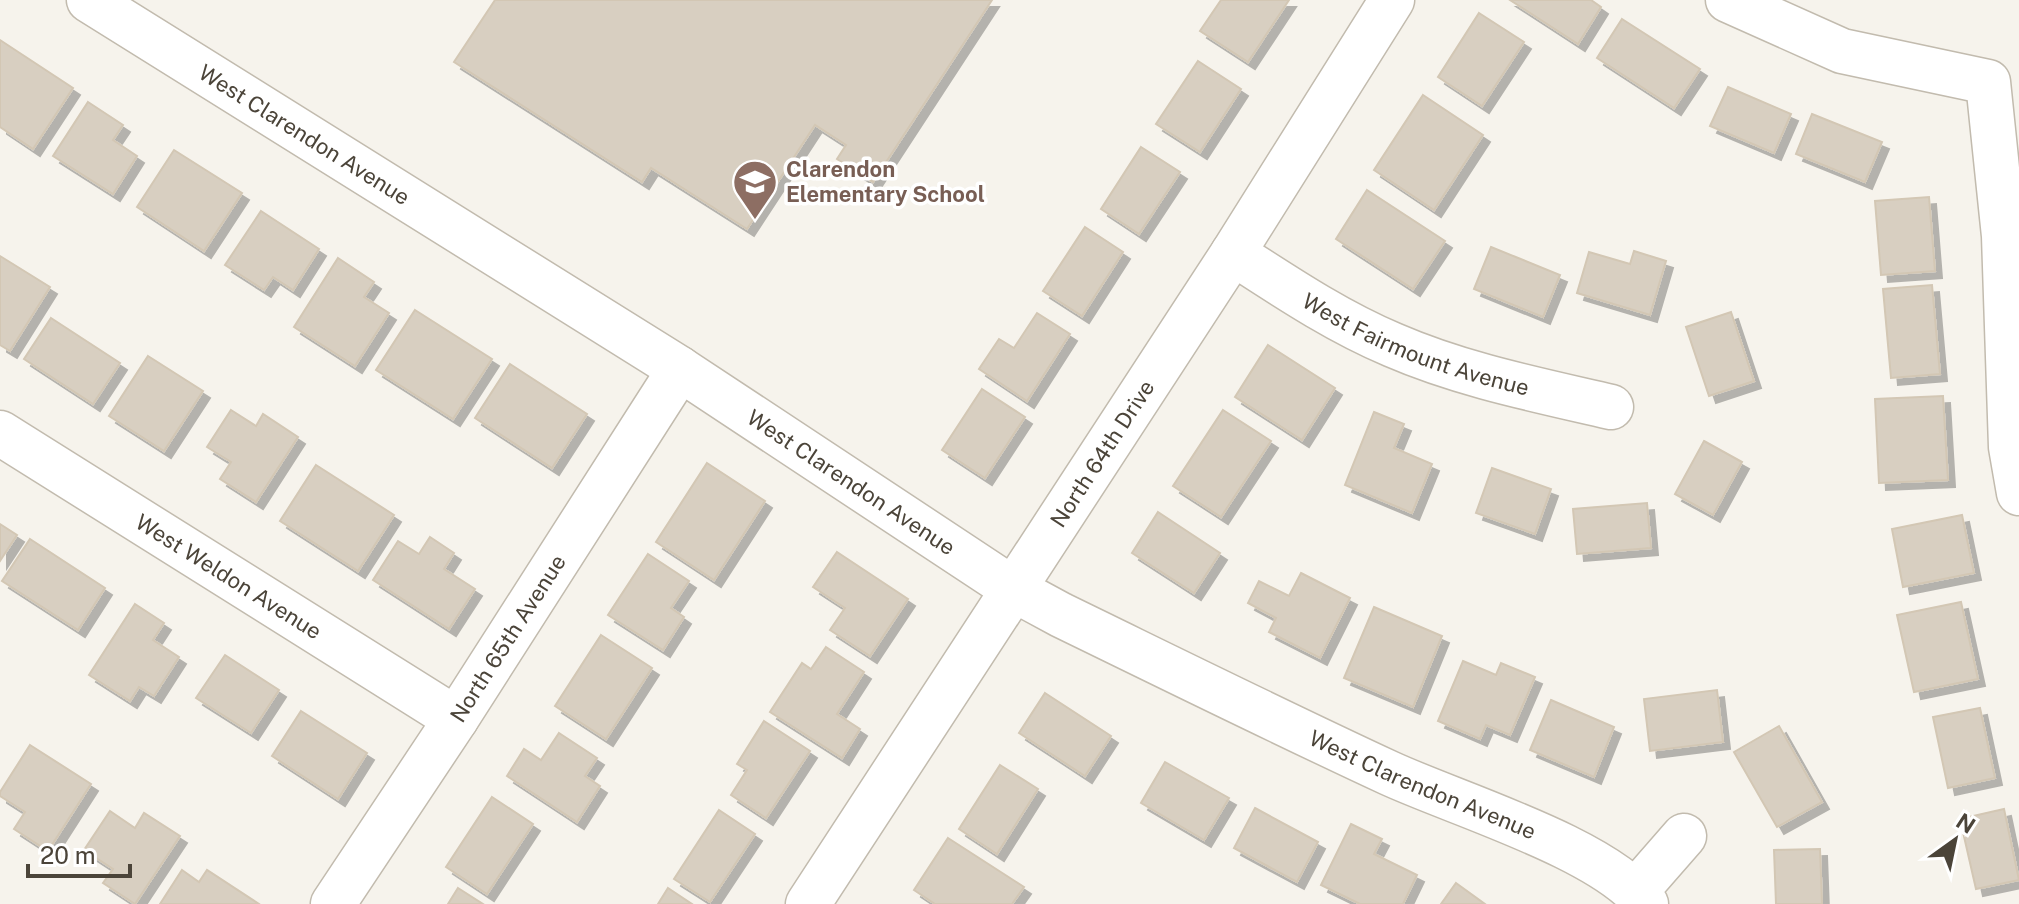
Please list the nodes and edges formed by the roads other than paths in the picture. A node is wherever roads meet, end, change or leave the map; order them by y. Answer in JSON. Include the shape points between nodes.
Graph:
{"nodes":[{"id":1,"x":89,"y":0,"type":"edge"},
{"id":2,"x":1392,"y":0,"type":"edge"},
{"id":3,"x":1728,"y":0,"type":"edge"},
{"id":4,"x":1233,"y":253,"type":"junction"},
{"id":5,"x":680,"y":369,"type":"junction"},
{"id":6,"x":1611,"y":407,"type":"dead end"},
{"id":7,"x":0,"y":433,"type":"edge"},
{"id":8,"x":2019,"y":493,"type":"edge"},
{"id":9,"x":1013,"y":589,"type":"junction"},
{"id":10,"x":456,"y":719,"type":"junction"},
{"id":11,"x":1684,"y":836,"type":"dead end"},
{"id":12,"x":1641,"y":897,"type":"edge"},
{"id":13,"x":333,"y":904,"type":"edge"},
{"id":14,"x":808,"y":904,"type":"edge"}],
"edges":[{"from":1,"to":5,"type":"street","name":"West Clarendon Avenue"},
{"from":2,"to":4,"type":"street","name":"North 64th Drive"},
{"from":3,"to":8,"type":"street","via":[[1842,51],[1988,82],[2004,236],[2011,447]]},
{"from":4,"to":6,"type":"street","name":"West Fairmount Avenue","via":[[1392,345],[1480,376]]},
{"from":4,"to":9,"type":"street","name":"North 64th Drive"},
{"from":5,"to":9,"type":"street","name":"West Clarendon Avenue"},
{"from":5,"to":10,"type":"street","name":"North 65th Avenue"},
{"from":7,"to":10,"type":"street","name":"West Weldon Avenue"},
{"from":9,"to":12,"type":"street","name":"West Clarendon Avenue","via":[[1392,775],[1581,855]]},
{"from":9,"to":14,"type":"street","name":"North 64th Drive"},
{"from":10,"to":13,"type":"street","name":"North 65th Avenue"},
{"from":11,"to":12,"type":"street"}]}
